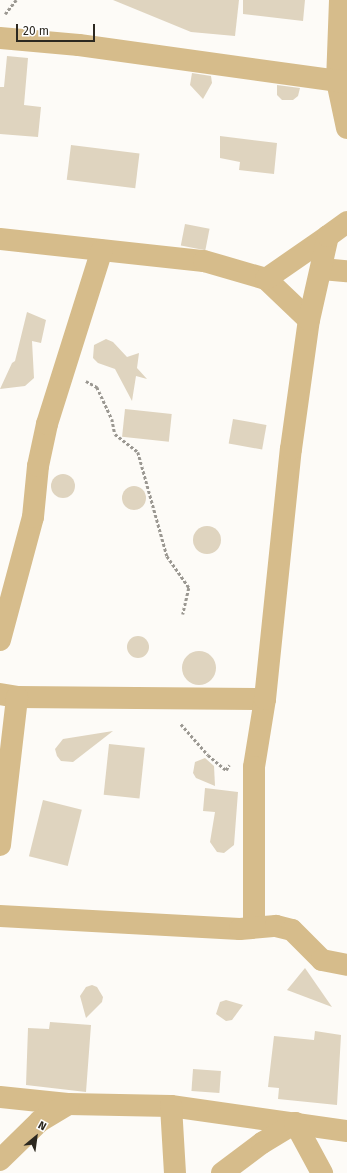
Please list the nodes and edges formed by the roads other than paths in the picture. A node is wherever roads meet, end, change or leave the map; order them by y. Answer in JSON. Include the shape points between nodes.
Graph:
{"nodes":[{"id":1,"x":340,"y":0,"type":"edge"},
{"id":2,"x":0,"y":38,"type":"edge"},
{"id":3,"x":342,"y":82,"type":"edge"},
{"id":4,"x":347,"y":128,"type":"edge"},
{"id":5,"x":347,"y":222,"type":"edge"},
{"id":6,"x":328,"y":236,"type":"junction"},
{"id":7,"x":0,"y":239,"type":"edge"},
{"id":8,"x":102,"y":250,"type":"junction"},
{"id":9,"x":322,"y":269,"type":"junction"},
{"id":10,"x":347,"y":271,"type":"edge"},
{"id":11,"x":266,"y":279,"type":"junction"},
{"id":12,"x":309,"y":320,"type":"junction"},
{"id":13,"x":0,"y":640,"type":"edge"},
{"id":14,"x":8,"y":695,"type":"edge"},
{"id":15,"x":265,"y":699,"type":"junction"},
{"id":16,"x":0,"y":845,"type":"edge"},
{"id":17,"x":0,"y":916,"type":"edge"},
{"id":18,"x":254,"y":927,"type":"junction"},
{"id":19,"x":347,"y":965,"type":"edge"},
{"id":20,"x":0,"y":1097,"type":"edge"},
{"id":21,"x":68,"y":1104,"type":"junction"},
{"id":22,"x":171,"y":1106,"type":"junction"},
{"id":23,"x":296,"y":1123,"type":"junction"},
{"id":24,"x":347,"y":1131,"type":"edge"},
{"id":25,"x":0,"y":1160,"type":"edge"},
{"id":26,"x":175,"y":1173,"type":"edge"},
{"id":27,"x":222,"y":1173,"type":"edge"},
{"id":28,"x":322,"y":1173,"type":"edge"}],
"edges":[{"from":1,"to":3,"type":"street"},
{"from":2,"to":3,"type":"street","via":[[79,45]]},
{"from":3,"to":4,"type":"street"},
{"from":5,"to":6,"type":"street"},
{"from":6,"to":9,"type":"street","via":[[323,251]]},
{"from":6,"to":11,"type":"street"},
{"from":7,"to":8,"type":"street"},
{"from":8,"to":11,"type":"street","via":[[204,261]]},
{"from":8,"to":13,"type":"street","via":[[63,368],[41,452],[33,517]]},
{"from":9,"to":10,"type":"street"},
{"from":9,"to":12,"type":"street"},
{"from":11,"to":12,"type":"street"},
{"from":12,"to":15,"type":"street","via":[[291,449]]},
{"from":14,"to":15,"type":"street"},
{"from":14,"to":16,"type":"street"},
{"from":15,"to":18,"type":"street","via":[[254,767]]},
{"from":17,"to":18,"type":"street","via":[[240,929]]},
{"from":18,"to":19,"type":"street","via":[[276,926],[292,930],[322,960]]},
{"from":20,"to":21,"type":"street"},
{"from":21,"to":22,"type":"street"},
{"from":21,"to":25,"type":"street","via":[[40,1121]]},
{"from":22,"to":23,"type":"street"},
{"from":22,"to":26,"type":"street"},
{"from":23,"to":24,"type":"street"},
{"from":23,"to":27,"type":"street"},
{"from":23,"to":28,"type":"street"}]}
